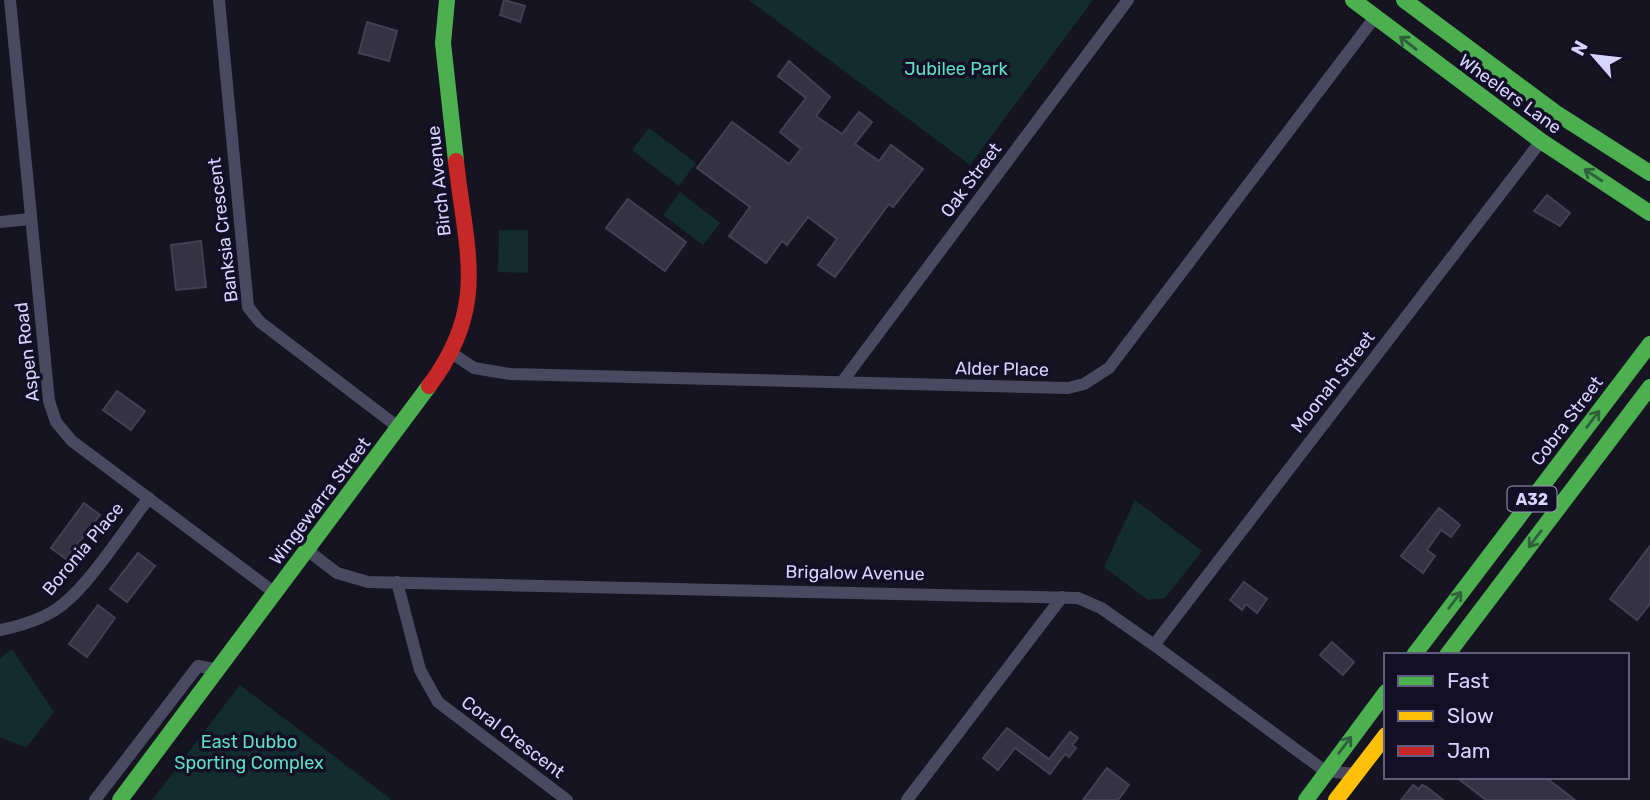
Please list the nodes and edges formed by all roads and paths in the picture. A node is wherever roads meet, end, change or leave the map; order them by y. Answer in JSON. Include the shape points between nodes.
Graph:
{"nodes":[{"id":1,"x":219,"y":0,"type":"edge"},
{"id":2,"x":447,"y":0,"type":"edge"},
{"id":3,"x":1128,"y":0,"type":"edge"},
{"id":4,"x":1353,"y":0,"type":"edge"},
{"id":5,"x":1404,"y":0,"type":"edge"},
{"id":6,"x":7,"y":8,"type":"edge"},
{"id":7,"x":1375,"y":16,"type":"junction"},
{"id":8,"x":1541,"y":141,"type":"junction"},
{"id":9,"x":1650,"y":173,"type":"edge"},
{"id":10,"x":1650,"y":213,"type":"edge"},
{"id":11,"x":30,"y":219,"type":"junction"},
{"id":12,"x":0,"y":222,"type":"edge"},
{"id":13,"x":1650,"y":344,"type":"edge"},
{"id":14,"x":453,"y":355,"type":"junction"},
{"id":15,"x":842,"y":382,"type":"junction"},
{"id":16,"x":1650,"y":387,"type":"edge"},
{"id":17,"x":398,"y":427,"type":"junction"},
{"id":18,"x":149,"y":498,"type":"junction"},
{"id":19,"x":307,"y":550,"type":"junction"},
{"id":20,"x":397,"y":582,"type":"junction"},
{"id":21,"x":275,"y":593,"type":"junction"},
{"id":22,"x":1062,"y":597,"type":"junction"},
{"id":23,"x":0,"y":630,"type":"edge"},
{"id":24,"x":1154,"y":645,"type":"junction"},
{"id":25,"x":1416,"y":653,"type":"edge"},
{"id":26,"x":1449,"y":653,"type":"edge"},
{"id":27,"x":219,"y":670,"type":"junction"},
{"id":28,"x":1384,"y":695,"type":"edge"},
{"id":29,"x":1384,"y":738,"type":"edge"},
{"id":30,"x":1325,"y":771,"type":"junction"},
{"id":31,"x":1356,"y":774,"type":"junction"},
{"id":32,"x":95,"y":800,"type":"edge"},
{"id":33,"x":120,"y":800,"type":"edge"},
{"id":34,"x":567,"y":800,"type":"edge"},
{"id":35,"x":906,"y":800,"type":"edge"},
{"id":36,"x":1306,"y":800,"type":"edge"},
{"id":37,"x":1336,"y":800,"type":"edge"}],
"edges":[{"from":1,"to":17,"type":"street","name":"Banksia Crescent","via":[[248,307],[260,322]]},
{"from":2,"to":14,"type":"main road","name":"Birch Avenue","via":[[443,43],[470,289],[469,313]]},
{"from":3,"to":15,"type":"street","name":"Oak Street"},
{"from":4,"to":7,"type":"main road","name":"Wheelers Lane"},
{"from":5,"to":9,"type":"main road","name":"Wheelers Lane","via":[[1556,113]]},
{"from":6,"to":11,"type":"street","name":"Aspen Road"},
{"from":8,"to":7,"type":"main road","name":"Wheelers Lane","one_way":true},
{"from":7,"to":15,"type":"street","name":"Alder Place","via":[[1097,378],[1068,387]]},
{"from":10,"to":8,"type":"main road","name":"Wheelers Lane","one_way":true},
{"from":8,"to":24,"type":"street","name":"Moonah Street"},
{"from":11,"to":12,"type":"street"},
{"from":11,"to":18,"type":"street","name":"Aspen Road","via":[[49,401],[56,422],[72,440]]},
{"from":25,"to":13,"type":"main road","name":"Cobra Street","number":"A32","one_way":true},
{"from":14,"to":15,"type":"street","name":"Alder Place","via":[[493,373]]},
{"from":14,"to":17,"type":"main road","name":"Wingewarra Street"},
{"from":16,"to":26,"type":"main road","number":"A32","one_way":true},
{"from":17,"to":19,"type":"main road","name":"Wingewarra Street"},
{"from":18,"to":21,"type":"street","name":"Aspen Road"},
{"from":18,"to":23,"type":"street","name":"Boronia Place","via":[[57,609],[25,625]]},
{"from":19,"to":20,"type":"street","name":"Brigalow Avenue","via":[[337,573],[368,582]]},
{"from":19,"to":21,"type":"main road","name":"Wingewarra Street"},
{"from":20,"to":22,"type":"street","name":"Brigalow Avenue"},
{"from":20,"to":34,"type":"street","name":"Coral Crescent","via":[[421,670],[438,702]]},
{"from":21,"to":27,"type":"main road","name":"Wingewarra Street"},
{"from":22,"to":24,"type":"street","name":"Brigalow Avenue","via":[[1101,608]]},
{"from":22,"to":35,"type":"street"},
{"from":24,"to":30,"type":"street","name":"Brigalow Avenue"},
{"from":27,"to":32,"type":"street","via":[[198,666]]},
{"from":27,"to":33,"type":"main road","name":"Wingewarra Street"},
{"from":30,"to":28,"type":"main road","one_way":true},
{"from":29,"to":31,"type":"main road"},
{"from":30,"to":31,"type":"street"},
{"from":30,"to":36,"type":"main road"},
{"from":31,"to":37,"type":"main road"}]}
